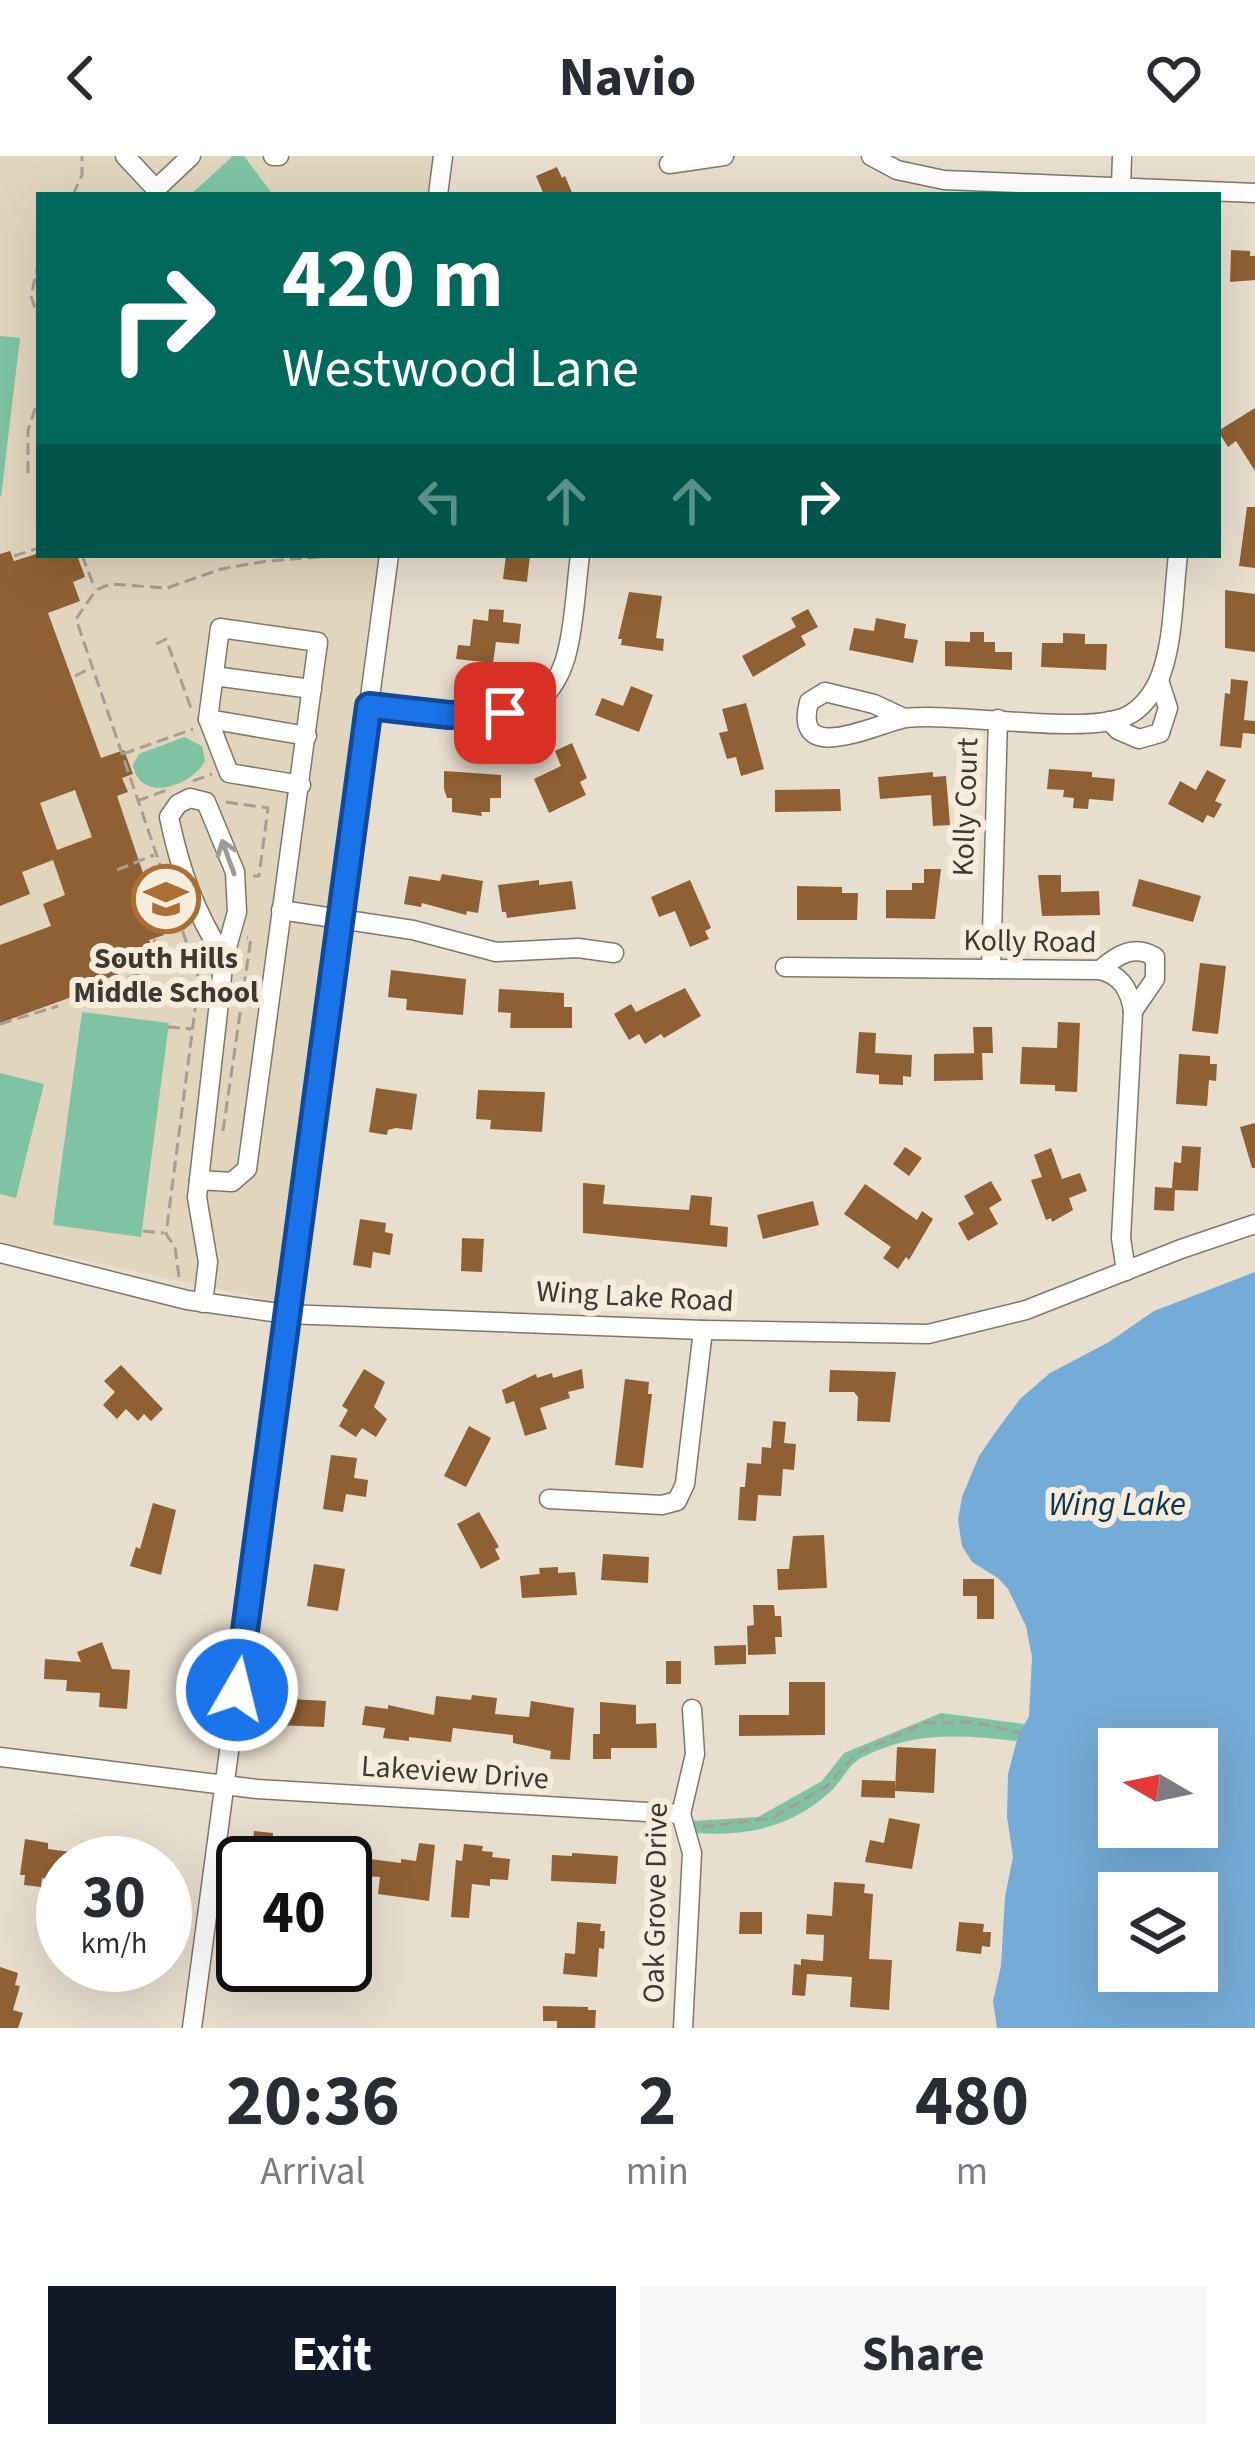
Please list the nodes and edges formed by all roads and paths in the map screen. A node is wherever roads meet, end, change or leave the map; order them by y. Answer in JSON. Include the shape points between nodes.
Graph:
{"nodes":[{"id":1,"x":82,"y":156,"type":"edge"},
{"id":2,"x":125,"y":156,"type":"edge"},
{"id":3,"x":191,"y":156,"type":"edge"},
{"id":4,"x":443,"y":156,"type":"edge"},
{"id":5,"x":724,"y":156,"type":"edge"},
{"id":6,"x":871,"y":156,"type":"edge"},
{"id":7,"x":1122,"y":156,"type":"edge"},
{"id":8,"x":669,"y":164,"type":"dead end"},
{"id":9,"x":1121,"y":188,"type":"junction"},
{"id":10,"x":74,"y":192,"type":"edge"},
{"id":11,"x":438,"y":192,"type":"edge"},
{"id":12,"x":1255,"y":193,"type":"edge"},
{"id":13,"x":36,"y":274,"type":"edge"},
{"id":14,"x":36,"y":312,"type":"edge"},
{"id":15,"x":36,"y":406,"type":"edge"},
{"id":16,"x":28,"y":473,"type":"dead end"},
{"id":17,"x":36,"y":549,"type":"edge"},
{"id":18,"x":14,"y":556,"type":"dead end"},
{"id":19,"x":83,"y":558,"type":"edge"},
{"id":20,"x":389,"y":558,"type":"edge"},
{"id":21,"x":580,"y":558,"type":"edge"},
{"id":22,"x":1178,"y":558,"type":"edge"},
{"id":23,"x":96,"y":590,"type":"dead end"},
{"id":24,"x":92,"y":667,"type":"dead end"},
{"id":25,"x":75,"y":676,"type":"dead end"},
{"id":26,"x":214,"y":676,"type":"junction"},
{"id":27,"x":1159,"y":680,"type":"junction"},
{"id":28,"x":312,"y":689,"type":"junction"},
{"id":29,"x":369,"y":706,"type":"junction"},
{"id":30,"x":904,"y":718,"type":"junction"},
{"id":31,"x":998,"y":719,"type":"junction"},
{"id":32,"x":1109,"y":721,"type":"junction"},
{"id":33,"x":203,"y":723,"type":"junction"},
{"id":34,"x":307,"y":736,"type":"junction"},
{"id":35,"x":121,"y":754,"type":"dead end"},
{"id":36,"x":301,"y":785,"type":"junction"},
{"id":37,"x":224,"y":801,"type":"dead end"},
{"id":38,"x":156,"y":854,"type":"dead end"},
{"id":39,"x":117,"y":870,"type":"dead end"},
{"id":40,"x":249,"y":875,"type":"dead end"},
{"id":41,"x":281,"y":910,"type":"junction"},
{"id":42,"x":339,"y":918,"type":"junction"},
{"id":43,"x":154,"y":939,"type":"dead end"},
{"id":44,"x":614,"y":952,"type":"dead end"},
{"id":45,"x":224,"y":958,"type":"junction"},
{"id":46,"x":192,"y":960,"type":"dead end"},
{"id":47,"x":162,"y":965,"type":"junction"},
{"id":48,"x":785,"y":967,"type":"dead end"},
{"id":49,"x":991,"y":969,"type":"junction"},
{"id":50,"x":1100,"y":970,"type":"junction"},
{"id":51,"x":94,"y":990,"type":"dead end"},
{"id":52,"x":58,"y":1006,"type":"dead end"},
{"id":53,"x":1132,"y":1011,"type":"junction"},
{"id":54,"x":0,"y":1024,"type":"edge"},
{"id":55,"x":169,"y":1028,"type":"dead end"},
{"id":56,"x":192,"y":1029,"type":"dead end"},
{"id":57,"x":199,"y":1180,"type":"junction"},
{"id":58,"x":1255,"y":1224,"type":"edge"},
{"id":59,"x":143,"y":1231,"type":"dead end"},
{"id":60,"x":166,"y":1234,"type":"dead end"},
{"id":61,"x":0,"y":1253,"type":"edge"},
{"id":62,"x":1126,"y":1270,"type":"junction"},
{"id":63,"x":203,"y":1303,"type":"junction"},
{"id":64,"x":286,"y":1314,"type":"junction"},
{"id":65,"x":703,"y":1330,"type":"junction"},
{"id":66,"x":549,"y":1499,"type":"dead end"},
{"id":67,"x":692,"y":1709,"type":"dead end"},
{"id":68,"x":1028,"y":1734,"type":"dead end"},
{"id":69,"x":0,"y":1757,"type":"edge"},
{"id":70,"x":225,"y":1784,"type":"junction"},
{"id":71,"x":684,"y":1821,"type":"junction"},
{"id":72,"x":192,"y":2028,"type":"edge"},
{"id":73,"x":683,"y":2028,"type":"edge"}],
"edges":[{"from":1,"to":10,"type":"path"},
{"from":2,"to":3,"type":"street","via":[[156,189]]},
{"from":4,"to":11,"type":"street"},
{"from":5,"to":8,"type":"street"},
{"from":6,"to":9,"type":"street","via":[[944,180]]},
{"from":7,"to":9,"type":"street"},
{"from":9,"to":12,"type":"street"},
{"from":13,"to":14,"type":"path"},
{"from":15,"to":16,"type":"path"},
{"from":17,"to":18,"type":"path"},
{"from":19,"to":23,"type":"path"},
{"from":20,"to":29,"type":"street"},
{"from":21,"to":29,"type":"street","via":[[568,649],[558,677],[533,705],[449,715]]},
{"from":22,"to":27,"type":"street"},
{"from":24,"to":25,"type":"path"},
{"from":26,"to":28,"type":"street"},
{"from":26,"to":28,"type":"street","via":[[220,628],[318,642]]},
{"from":26,"to":33,"type":"street"},
{"from":27,"to":32,"type":"street","via":[[1140,707]]},
{"from":27,"to":32,"type":"street","via":[[1168,708],[1160,733],[1139,740]]},
{"from":28,"to":34,"type":"street"},
{"from":29,"to":42,"type":"street"},
{"from":30,"to":30,"type":"street","via":[[825,692],[806,713],[816,733],[838,739]]},
{"from":30,"to":31,"type":"street"},
{"from":31,"to":32,"type":"street"},
{"from":31,"to":49,"type":"street","name":"Kolly Court"},
{"from":33,"to":34,"type":"street"},
{"from":33,"to":35,"type":"path"},
{"from":33,"to":36,"type":"street","via":[[229,772]]},
{"from":34,"to":36,"type":"street"},
{"from":36,"to":41,"type":"street"},
{"from":37,"to":40,"type":"path","via":[[268,808],[259,876]]},
{"from":38,"to":39,"type":"path"},
{"from":41,"to":42,"type":"street"},
{"from":41,"to":57,"type":"street","via":[[248,1169],[232,1182]]},
{"from":42,"to":44,"type":"street","via":[[496,952]]},
{"from":42,"to":64,"type":"street"},
{"from":43,"to":47,"type":"path"},
{"from":45,"to":45,"type":"street","one_way":true,"via":[[237,912],[235,872],[206,802],[190,798],[169,817],[173,837],[198,917]]},
{"from":45,"to":57,"type":"street"},
{"from":46,"to":47,"type":"path"},
{"from":47,"to":51,"type":"path"},
{"from":48,"to":49,"type":"street","name":"Kolly Road"},
{"from":49,"to":50,"type":"street","name":"Kolly Road"},
{"from":50,"to":53,"type":"street","name":"Kolly Road","via":[[1124,984]]},
{"from":50,"to":53,"type":"street","via":[[1135,950],[1155,957],[1155,979]]},
{"from":52,"to":54,"type":"path"},
{"from":53,"to":62,"type":"street"},
{"from":55,"to":56,"type":"path"},
{"from":57,"to":63,"type":"street","via":[[208,1262]]},
{"from":58,"to":62,"type":"street","name":"Wing Lake Road"},
{"from":59,"to":60,"type":"path"},
{"from":61,"to":63,"type":"street","name":"Wing Lake Road"},
{"from":62,"to":65,"type":"street","name":"Wing Lake Road","via":[[1027,1310],[928,1334]]},
{"from":63,"to":64,"type":"street","name":"Wing Lake Road"},
{"from":64,"to":65,"type":"street","name":"Wing Lake Road"},
{"from":64,"to":70,"type":"street"},
{"from":65,"to":66,"type":"street","via":[[686,1484],[677,1501]]},
{"from":67,"to":71,"type":"street","name":"Oak Grove Drive","via":[[695,1754]]},
{"from":68,"to":71,"type":"path","via":[[971,1722],[924,1724],[856,1754],[826,1787],[772,1818]]},
{"from":69,"to":70,"type":"street","name":"Lakeview Drive"},
{"from":70,"to":71,"type":"street","name":"Lakeview Drive"},
{"from":70,"to":72,"type":"street"},
{"from":71,"to":73,"type":"street","name":"Oak Grove Drive","via":[[692,1867]]}]}
